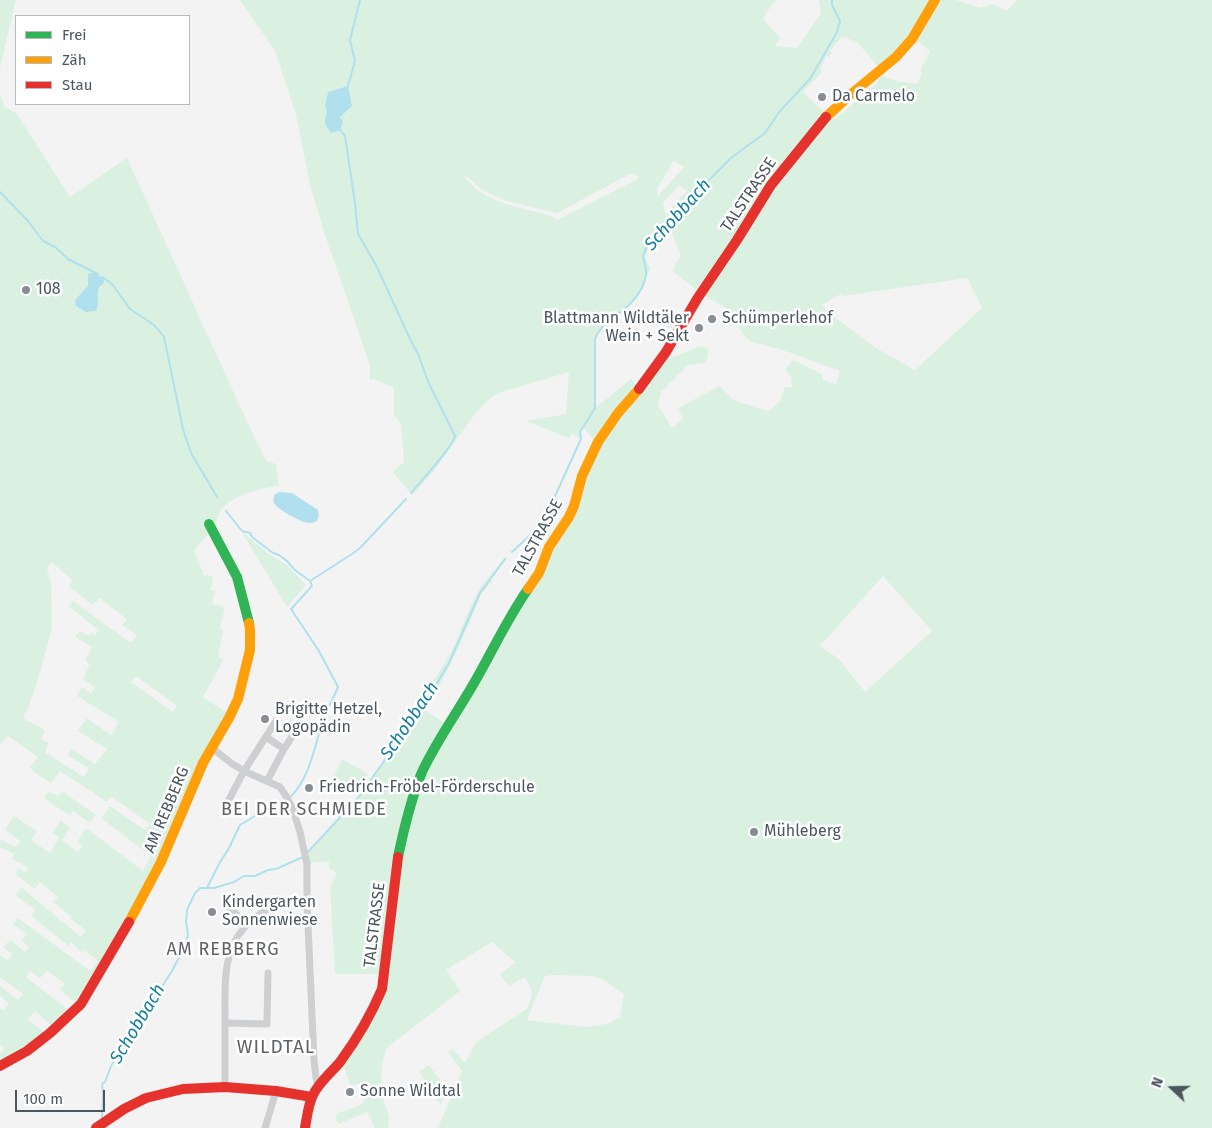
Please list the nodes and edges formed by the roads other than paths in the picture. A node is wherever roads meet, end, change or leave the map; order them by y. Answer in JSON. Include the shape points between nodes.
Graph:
{"nodes":[{"id":1,"x":935,"y":0,"type":"edge"},
{"id":2,"x":208,"y":524,"type":"dead end"},
{"id":3,"x":276,"y":721,"type":"dead end"},
{"id":4,"x":298,"y":728,"type":"dead end"},
{"id":5,"x":266,"y":738,"type":"junction"},
{"id":6,"x":212,"y":748,"type":"junction"},
{"id":7,"x":284,"y":749,"type":"junction"},
{"id":8,"x":244,"y":771,"type":"junction"},
{"id":9,"x":267,"y":781,"type":"junction"},
{"id":10,"x":224,"y":809,"type":"dead end"},
{"id":11,"x":307,"y":902,"type":"junction"},
{"id":12,"x":225,"y":903,"type":"dead end"},
{"id":13,"x":247,"y":925,"type":"junction"},
{"id":14,"x":268,"y":972,"type":"dead end"},
{"id":15,"x":225,"y":1023,"type":"junction"},
{"id":16,"x":0,"y":1066,"type":"edge"},
{"id":17,"x":318,"y":1086,"type":"junction"},
{"id":18,"x":225,"y":1088,"type":"junction"},
{"id":19,"x":276,"y":1091,"type":"junction"},
{"id":20,"x":311,"y":1098,"type":"junction"},
{"id":21,"x":100,"y":1126,"type":"edge"},
{"id":22,"x":265,"y":1128,"type":"edge"},
{"id":23,"x":304,"y":1128,"type":"edge"}],
"edges":[{"from":1,"to":17,"type":"street","name":"TALSTRASSE","via":[[896,57],[825,118],[771,185],[666,352],[598,442],[582,476],[569,517],[423,771],[413,796],[398,856],[382,990],[339,1063]]},
{"from":2,"to":6,"type":"street","name":"AM REBBERG","via":[[237,577],[250,630],[244,681]]},
{"from":3,"to":5,"type":"street"},
{"from":4,"to":7,"type":"street"},
{"from":5,"to":7,"type":"street"},
{"from":5,"to":8,"type":"street"},
{"from":6,"to":8,"type":"street"},
{"from":6,"to":16,"type":"street","name":"AM REBBERG","via":[[161,862],[81,1004],[27,1051]]},
{"from":7,"to":9,"type":"street"},
{"from":8,"to":9,"type":"street"},
{"from":8,"to":10,"type":"street"},
{"from":9,"to":11,"type":"street","via":[[280,787],[292,807],[307,864]]},
{"from":11,"to":13,"type":"street","via":[[275,906]]},
{"from":11,"to":17,"type":"street"},
{"from":12,"to":13,"type":"street"},
{"from":13,"to":15,"type":"street","via":[[240,932],[228,960]]},
{"from":14,"to":15,"type":"street","via":[[267,1024]]},
{"from":15,"to":18,"type":"street"},
{"from":17,"to":20,"type":"street","name":"TALSTRASSE"},
{"from":18,"to":19,"type":"street"},
{"from":18,"to":21,"type":"street","via":[[184,1089],[146,1098]]},
{"from":19,"to":20,"type":"street"},
{"from":19,"to":22,"type":"street"},
{"from":20,"to":23,"type":"street","name":"TALSTRASSE"}]}
